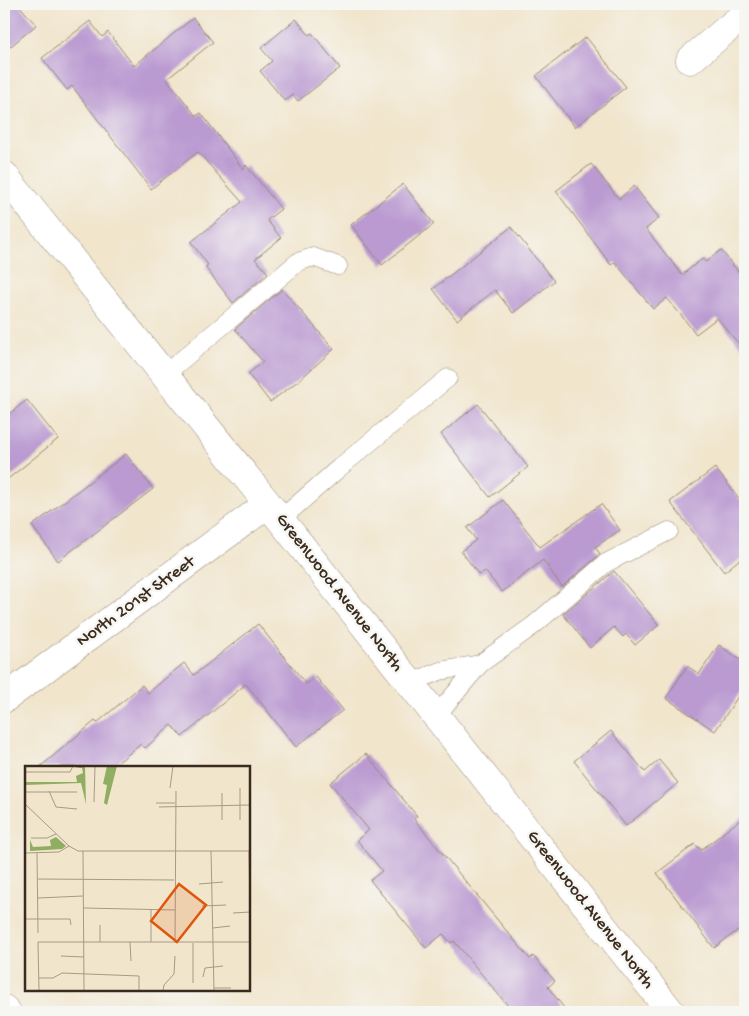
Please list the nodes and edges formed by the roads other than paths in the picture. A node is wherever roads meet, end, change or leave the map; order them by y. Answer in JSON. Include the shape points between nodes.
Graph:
{"nodes":[{"id":1,"x":745,"y":14,"type":"edge"},
{"id":2,"x":690,"y":60,"type":"dead end"},
{"id":3,"x":4,"y":175,"type":"edge"},
{"id":4,"x":338,"y":266,"type":"dead end"},
{"id":5,"x":164,"y":375,"type":"junction"},
{"id":6,"x":448,"y":378,"type":"dead end"},
{"id":7,"x":274,"y":512,"type":"junction"},
{"id":8,"x":669,"y":532,"type":"dead end"},
{"id":9,"x":480,"y":664,"type":"junction"},
{"id":10,"x":410,"y":682,"type":"junction"},
{"id":11,"x":4,"y":699,"type":"edge"},
{"id":12,"x":436,"y":716,"type":"junction"},
{"id":13,"x":4,"y":1009,"type":"edge"},
{"id":14,"x":7,"y":1012,"type":"edge"},
{"id":15,"x":671,"y":1012,"type":"edge"}],
"edges":[{"from":1,"to":2,"type":"street"},
{"from":3,"to":5,"type":"street","name":"Greenwood Avenue North"},
{"from":4,"to":5,"type":"lane","via":[[313,258],[298,262]]},
{"from":5,"to":7,"type":"street","name":"Greenwood Avenue North"},
{"from":6,"to":7,"type":"lane","via":[[339,468]]},
{"from":7,"to":10,"type":"street","name":"Greenwood Avenue North"},
{"from":7,"to":11,"type":"street","name":"North 201st Street"},
{"from":8,"to":9,"type":"lane","via":[[606,563],[534,625]]},
{"from":9,"to":10,"type":"lane","via":[[440,671]]},
{"from":9,"to":12,"type":"lane"},
{"from":10,"to":12,"type":"street","name":"Greenwood Avenue North"},
{"from":12,"to":15,"type":"street","name":"Greenwood Avenue North"},
{"from":13,"to":14,"type":"street"}]}
